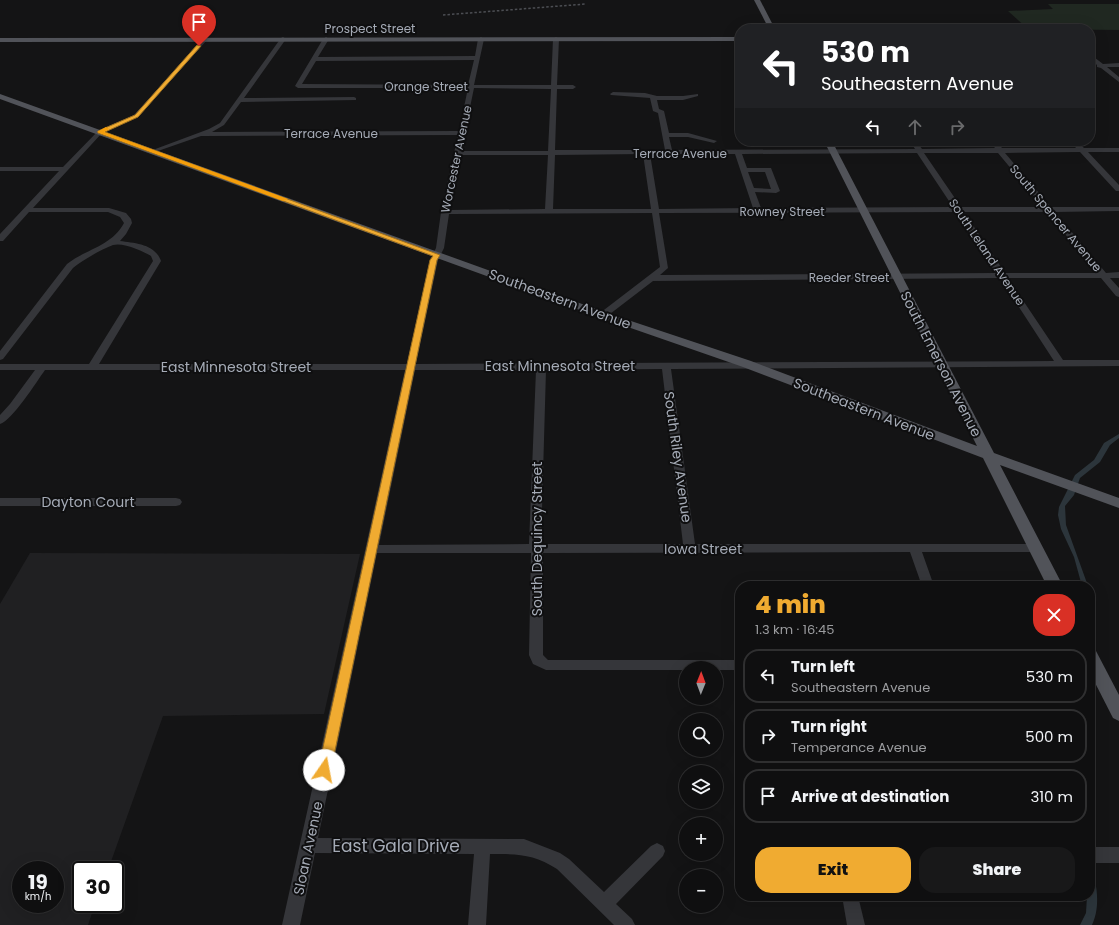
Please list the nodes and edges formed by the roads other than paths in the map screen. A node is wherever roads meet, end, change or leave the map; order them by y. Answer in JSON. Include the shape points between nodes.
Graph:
{"nodes":[{"id":1,"x":757,"y":0,"type":"edge"},
{"id":2,"x":769,"y":24,"type":"edge"},
{"id":3,"x":205,"y":39,"type":"junction"},
{"id":4,"x":283,"y":39,"type":"junction"},
{"id":5,"x":326,"y":39,"type":"junction"},
{"id":6,"x":481,"y":39,"type":"junction"},
{"id":7,"x":556,"y":39,"type":"junction"},
{"id":8,"x":735,"y":39,"type":"edge"},
{"id":9,"x":0,"y":40,"type":"edge"},
{"id":10,"x":478,"y":58,"type":"junction"},
{"id":11,"x":315,"y":59,"type":"junction"},
{"id":12,"x":1095,"y":60,"type":"edge"},
{"id":13,"x":1119,"y":65,"type":"edge"},
{"id":14,"x":1095,"y":66,"type":"edge"},
{"id":15,"x":1102,"y":66,"type":"junction"},
{"id":16,"x":1119,"y":80,"type":"edge"},
{"id":17,"x":472,"y":86,"type":"junction"},
{"id":18,"x":554,"y":87,"type":"junction"},
{"id":19,"x":573,"y":87,"type":"dead end"},
{"id":20,"x":613,"y":94,"type":"dead end"},
{"id":21,"x":696,"y":95,"type":"dead end"},
{"id":22,"x":0,"y":96,"type":"edge"},
{"id":23,"x":653,"y":97,"type":"junction"},
{"id":24,"x":354,"y":99,"type":"dead end"},
{"id":25,"x":239,"y":100,"type":"junction"},
{"id":26,"x":100,"y":132,"type":"junction"},
{"id":27,"x":462,"y":133,"type":"junction"},
{"id":28,"x":200,"y":134,"type":"junction"},
{"id":29,"x":665,"y":135,"type":"junction"},
{"id":30,"x":712,"y":139,"type":"dead end"},
{"id":31,"x":830,"y":146,"type":"edge"},
{"id":32,"x":916,"y":146,"type":"edge"},
{"id":33,"x":996,"y":146,"type":"edge"},
{"id":34,"x":1078,"y":146,"type":"edge"},
{"id":35,"x":1119,"y":150,"type":"edge"},
{"id":36,"x":153,"y":151,"type":"junction"},
{"id":37,"x":1001,"y":151,"type":"junction"},
{"id":38,"x":1082,"y":151,"type":"junction"},
{"id":39,"x":920,"y":152,"type":"junction"},
{"id":40,"x":457,"y":153,"type":"junction"},
{"id":41,"x":551,"y":153,"type":"junction"},
{"id":42,"x":646,"y":153,"type":"junction"},
{"id":43,"x":669,"y":153,"type":"junction"},
{"id":44,"x":738,"y":153,"type":"junction"},
{"id":45,"x":834,"y":153,"type":"junction"},
{"id":46,"x":0,"y":168,"type":"edge"},
{"id":47,"x":66,"y":169,"type":"junction"},
{"id":48,"x":744,"y":170,"type":"junction"},
{"id":49,"x":1119,"y":189,"type":"edge"},
{"id":50,"x":751,"y":190,"type":"junction"},
{"id":51,"x":1119,"y":209,"type":"edge"},
{"id":52,"x":27,"y":210,"type":"junction"},
{"id":53,"x":960,"y":210,"type":"junction"},
{"id":54,"x":1049,"y":210,"type":"junction"},
{"id":55,"x":758,"y":211,"type":"junction"},
{"id":56,"x":864,"y":211,"type":"junction"},
{"id":57,"x":444,"y":212,"type":"junction"},
{"id":58,"x":549,"y":212,"type":"junction"},
{"id":59,"x":655,"y":212,"type":"junction"},
{"id":60,"x":0,"y":239,"type":"edge"},
{"id":61,"x":114,"y":242,"type":"junction"},
{"id":62,"x":437,"y":255,"type":"junction"},
{"id":63,"x":1104,"y":275,"type":"junction"},
{"id":64,"x":1119,"y":275,"type":"edge"},
{"id":65,"x":1004,"y":276,"type":"junction"},
{"id":66,"x":897,"y":277,"type":"junction"},
{"id":67,"x":650,"y":278,"type":"junction"},
{"id":68,"x":1119,"y":294,"type":"edge"},
{"id":69,"x":603,"y":315,"type":"junction"},
{"id":70,"x":0,"y":357,"type":"edge"},
{"id":71,"x":941,"y":363,"type":"junction"},
{"id":72,"x":1060,"y":363,"type":"junction"},
{"id":73,"x":1119,"y":363,"type":"edge"},
{"id":74,"x":747,"y":364,"type":"junction"},
{"id":75,"x":666,"y":366,"type":"junction"},
{"id":76,"x":0,"y":367,"type":"edge"},
{"id":77,"x":42,"y":367,"type":"junction"},
{"id":78,"x":92,"y":367,"type":"junction"},
{"id":79,"x":411,"y":367,"type":"junction"},
{"id":80,"x":541,"y":367,"type":"junction"},
{"id":81,"x":0,"y":421,"type":"edge"},
{"id":82,"x":987,"y":455,"type":"junction"},
{"id":83,"x":0,"y":502,"type":"edge"},
{"id":84,"x":176,"y":502,"type":"dead end"},
{"id":85,"x":1119,"y":503,"type":"edge"},
{"id":86,"x":914,"y":548,"type":"junction"},
{"id":87,"x":1035,"y":548,"type":"junction"},
{"id":88,"x":372,"y":549,"type":"junction"},
{"id":89,"x":536,"y":549,"type":"junction"},
{"id":90,"x":690,"y":549,"type":"junction"},
{"id":91,"x":926,"y":581,"type":"edge"},
{"id":92,"x":1052,"y":581,"type":"edge"},
{"id":93,"x":735,"y":664,"type":"edge"},
{"id":94,"x":1095,"y":666,"type":"edge"},
{"id":95,"x":1119,"y":713,"type":"edge"},
{"id":96,"x":308,"y":846,"type":"junction"},
{"id":97,"x":483,"y":846,"type":"junction"},
{"id":98,"x":657,"y":850,"type":"dead end"},
{"id":99,"x":1095,"y":855,"type":"edge"},
{"id":100,"x":1119,"y":855,"type":"edge"},
{"id":101,"x":851,"y":901,"type":"edge"},
{"id":102,"x":604,"y":904,"type":"junction"},
{"id":103,"x":291,"y":925,"type":"edge"},
{"id":104,"x":477,"y":925,"type":"edge"},
{"id":105,"x":626,"y":925,"type":"edge"},
{"id":106,"x":856,"y":925,"type":"edge"}],
"edges":[{"from":1,"to":2,"type":"main road"},
{"from":3,"to":4,"type":"main road","name":"Prospect Street"},
{"from":3,"to":9,"type":"main road","name":"Prospect Street"},
{"from":3,"to":26,"type":"street","via":[[136,116]]},
{"from":4,"to":5,"type":"main road","name":"Prospect Street"},
{"from":4,"to":25,"type":"street"},
{"from":5,"to":6,"type":"main road","name":"Prospect Street"},
{"from":5,"to":11,"type":"street"},
{"from":6,"to":7,"type":"main road","name":"Prospect Street"},
{"from":6,"to":10,"type":"street","name":"Worcester Avenue"},
{"from":7,"to":8,"type":"main road","name":"Prospect Street"},
{"from":7,"to":18,"type":"street"},
{"from":10,"to":11,"type":"street"},
{"from":10,"to":17,"type":"street","name":"Worcester Avenue"},
{"from":11,"to":17,"type":"street","name":"Orange Street","via":[[298,86]]},
{"from":12,"to":15,"type":"street"},
{"from":13,"to":15,"type":"street"},
{"from":14,"to":15,"type":"street"},
{"from":15,"to":16,"type":"street"},
{"from":17,"to":18,"type":"street","name":"Orange Street"},
{"from":17,"to":27,"type":"street","name":"Worcester Avenue"},
{"from":18,"to":19,"type":"street","name":"Orange Street"},
{"from":18,"to":41,"type":"street"},
{"from":20,"to":23,"type":"street","via":[[645,94]]},
{"from":21,"to":23,"type":"street","via":[[680,98]]},
{"from":22,"to":26,"type":"main road","name":"Southeastern Avenue"},
{"from":23,"to":29,"type":"street","via":[[656,111],[661,111]]},
{"from":24,"to":25,"type":"street"},
{"from":25,"to":28,"type":"street","via":[[222,124]]},
{"from":26,"to":36,"type":"main road","name":"Southeastern Avenue"},
{"from":26,"to":47,"type":"street"},
{"from":27,"to":28,"type":"street","name":"Terrace Avenue"},
{"from":27,"to":40,"type":"street","name":"Worcester Avenue"},
{"from":28,"to":36,"type":"street"},
{"from":29,"to":30,"type":"street"},
{"from":29,"to":43,"type":"street"},
{"from":31,"to":45,"type":"main road","name":"South Emerson Avenue"},
{"from":32,"to":39,"type":"street","name":"South Leland Avenue"},
{"from":33,"to":37,"type":"street","name":"South Spencer Avenue"},
{"from":34,"to":38,"type":"street"},
{"from":35,"to":38,"type":"street","name":"Terrace Avenue"},
{"from":36,"to":62,"type":"main road","name":"Southeastern Avenue"},
{"from":37,"to":38,"type":"street","name":"Terrace Avenue"},
{"from":37,"to":39,"type":"street","name":"Terrace Avenue"},
{"from":37,"to":54,"type":"street","name":"South Spencer Avenue"},
{"from":38,"to":49,"type":"street"},
{"from":39,"to":45,"type":"street","name":"Terrace Avenue"},
{"from":39,"to":53,"type":"street","name":"South Leland Avenue"},
{"from":40,"to":41,"type":"street","name":"Terrace Avenue"},
{"from":40,"to":57,"type":"street","name":"Worcester Avenue"},
{"from":41,"to":42,"type":"street","name":"Terrace Avenue"},
{"from":41,"to":58,"type":"street"},
{"from":42,"to":43,"type":"street","name":"Terrace Avenue"},
{"from":42,"to":59,"type":"street"},
{"from":43,"to":44,"type":"street","name":"Terrace Avenue"},
{"from":44,"to":45,"type":"street","name":"Terrace Avenue"},
{"from":44,"to":48,"type":"street"},
{"from":45,"to":56,"type":"main road","name":"South Emerson Avenue"},
{"from":46,"to":47,"type":"street"},
{"from":47,"to":52,"type":"street"},
{"from":48,"to":50,"type":"street"},
{"from":48,"to":50,"type":"street","via":[[768,170],[776,190]]},
{"from":50,"to":55,"type":"street"},
{"from":51,"to":54,"type":"street","name":"Rowney Street"},
{"from":52,"to":60,"type":"street"},
{"from":52,"to":61,"type":"street","via":[[109,210],[119,213],[128,221]]},
{"from":53,"to":54,"type":"street","name":"Rowney Street"},
{"from":53,"to":56,"type":"street","name":"Rowney Street"},
{"from":53,"to":65,"type":"street","name":"South Leland Avenue"},
{"from":54,"to":63,"type":"street","name":"South Spencer Avenue"},
{"from":55,"to":56,"type":"street","name":"Rowney Street"},
{"from":55,"to":59,"type":"street","name":"Rowney Street"},
{"from":56,"to":66,"type":"main road","name":"South Emerson Avenue"},
{"from":57,"to":58,"type":"street","name":"Rowney Street"},
{"from":57,"to":62,"type":"street","name":"Worcester Avenue"},
{"from":58,"to":59,"type":"street","name":"Rowney Street"},
{"from":59,"to":67,"type":"street","via":[[664,268]]},
{"from":61,"to":70,"type":"street","via":[[72,264]]},
{"from":61,"to":78,"type":"street","via":[[147,249],[155,255],[156,261]]},
{"from":62,"to":69,"type":"main road","name":"Southeastern Avenue"},
{"from":62,"to":79,"type":"street","name":"Sloan Avenue"},
{"from":63,"to":64,"type":"street","name":"Reeder Street"},
{"from":63,"to":65,"type":"street","name":"Reeder Street"},
{"from":63,"to":68,"type":"street","name":"South Spencer Avenue"},
{"from":65,"to":66,"type":"street","name":"Reeder Street"},
{"from":65,"to":72,"type":"street","name":"South Leland Avenue"},
{"from":66,"to":67,"type":"street","name":"Reeder Street"},
{"from":66,"to":71,"type":"main road","name":"South Emerson Avenue"},
{"from":67,"to":69,"type":"street"},
{"from":69,"to":74,"type":"main road","name":"Southeastern Avenue"},
{"from":71,"to":72,"type":"street","name":"East Minnesota Street"},
{"from":71,"to":74,"type":"street","name":"East Minnesota Street"},
{"from":71,"to":82,"type":"main road","name":"South Emerson Avenue"},
{"from":72,"to":73,"type":"street","name":"East Minnesota Street"},
{"from":74,"to":75,"type":"street","name":"East Minnesota Street"},
{"from":74,"to":82,"type":"main road","name":"Southeastern Avenue"},
{"from":75,"to":80,"type":"street","name":"East Minnesota Street"},
{"from":75,"to":90,"type":"street","name":"South Riley Avenue"},
{"from":76,"to":77,"type":"street","name":"East Minnesota Street"},
{"from":77,"to":78,"type":"street","name":"East Minnesota Street"},
{"from":77,"to":81,"type":"street"},
{"from":78,"to":79,"type":"street","name":"East Minnesota Street"},
{"from":79,"to":80,"type":"street","name":"East Minnesota Street"},
{"from":79,"to":88,"type":"street","name":"Sloan Avenue"},
{"from":80,"to":89,"type":"street","name":"South Dequincy Street","via":[[534,540]]},
{"from":82,"to":85,"type":"main road","name":"Southeastern Avenue"},
{"from":82,"to":87,"type":"main road","name":"South Emerson Avenue"},
{"from":83,"to":84,"type":"street","name":"Dayton Court"},
{"from":86,"to":87,"type":"street","name":"Iowa Street"},
{"from":86,"to":90,"type":"street","name":"Iowa Street"},
{"from":86,"to":91,"type":"street"},
{"from":87,"to":92,"type":"main road","name":"South Emerson Avenue"},
{"from":88,"to":89,"type":"street","name":"Iowa Street"},
{"from":88,"to":96,"type":"street","name":"Sloan Avenue"},
{"from":89,"to":90,"type":"street","name":"Iowa Street"},
{"from":89,"to":93,"type":"street","name":"South Dequincy Street","via":[[536,654],[540,662],[546,665]]},
{"from":94,"to":95,"type":"main road"},
{"from":96,"to":97,"type":"street","name":"East Gala Drive"},
{"from":96,"to":103,"type":"street","name":"Sloan Avenue"},
{"from":97,"to":102,"type":"street","name":"East Gala Drive","via":[[524,846],[554,858]]},
{"from":97,"to":104,"type":"street"},
{"from":98,"to":102,"type":"street"},
{"from":99,"to":100,"type":"street"},
{"from":101,"to":106,"type":"street"},
{"from":102,"to":105,"type":"street","name":"East Gala Drive"}]}
